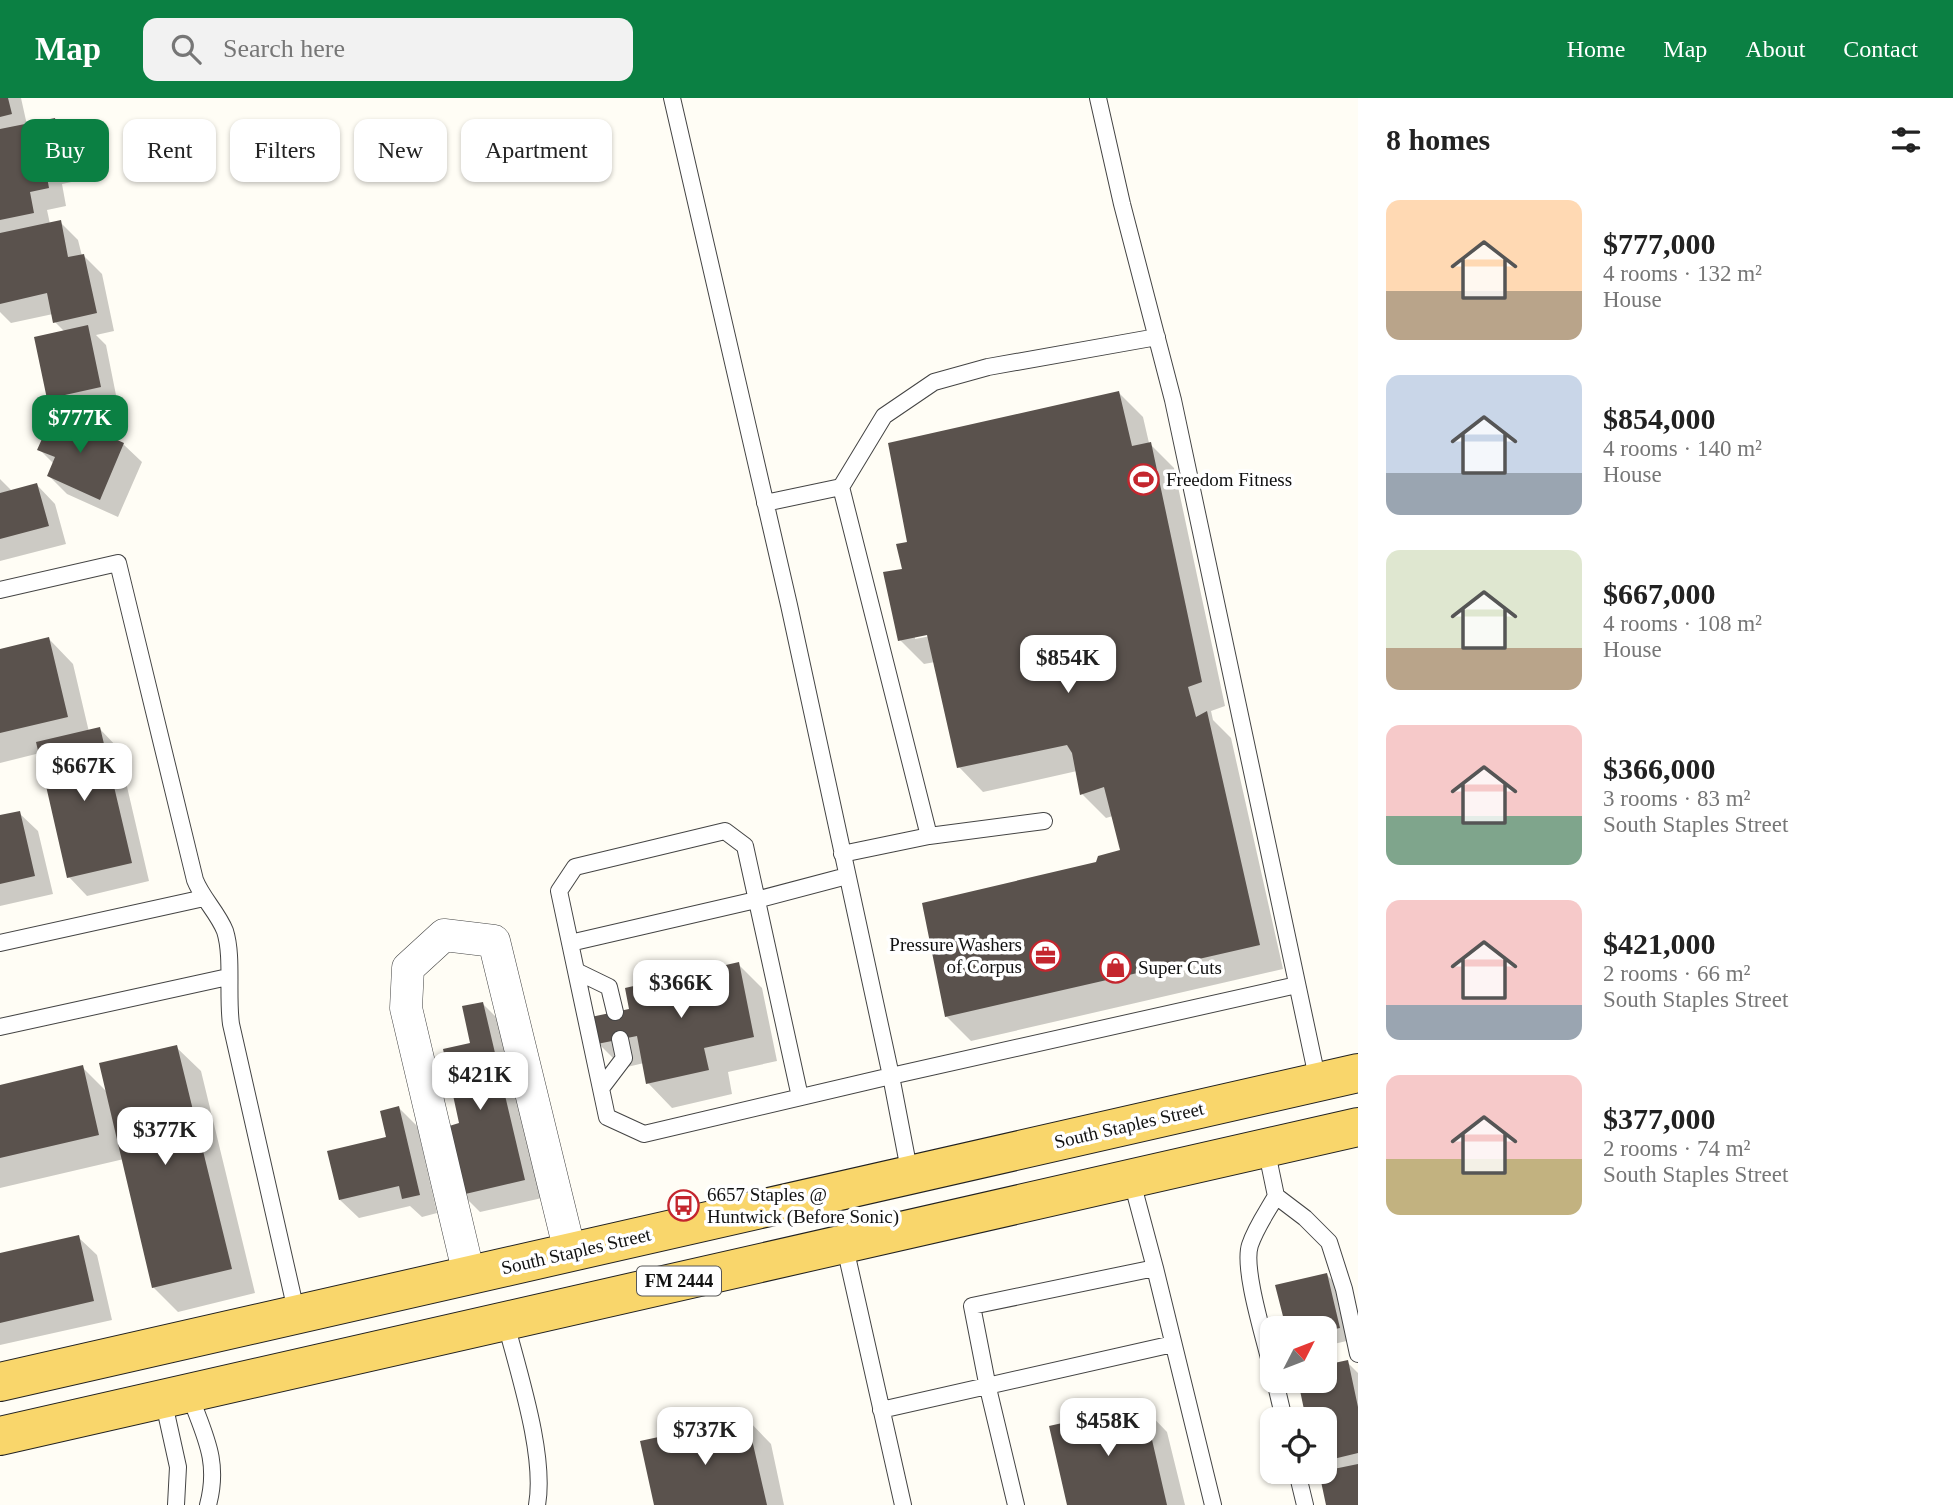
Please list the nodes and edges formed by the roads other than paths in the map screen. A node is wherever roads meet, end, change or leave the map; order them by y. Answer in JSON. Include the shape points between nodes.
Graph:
{"nodes":[{"id":1,"x":672,"y":98,"type":"edge"},
{"id":2,"x":1098,"y":98,"type":"edge"},
{"id":3,"x":1157,"y":337,"type":"junction"},
{"id":4,"x":841,"y":487,"type":"junction"},
{"id":5,"x":765,"y":503,"type":"junction"},
{"id":6,"x":0,"y":590,"type":"edge"},
{"id":7,"x":1044,"y":821,"type":"dead end"},
{"id":8,"x":929,"y":836,"type":"junction"},
{"id":9,"x":842,"y":854,"type":"junction"},
{"id":10,"x":847,"y":876,"type":"junction"},
{"id":11,"x":204,"y":898,"type":"junction"},
{"id":12,"x":756,"y":900,"type":"junction"},
{"id":13,"x":0,"y":943,"type":"edge"},
{"id":14,"x":570,"y":943,"type":"junction"},
{"id":15,"x":576,"y":971,"type":"junction"},
{"id":16,"x":228,"y":977,"type":"junction"},
{"id":17,"x":1297,"y":985,"type":"junction"},
{"id":18,"x":615,"y":1012,"type":"dead end"},
{"id":19,"x":0,"y":1027,"type":"edge"},
{"id":20,"x":620,"y":1039,"type":"dead end"},
{"id":21,"x":1358,"y":1073,"type":"edge"},
{"id":22,"x":891,"y":1076,"type":"junction"},
{"id":23,"x":1318,"y":1083,"type":"junction"},
{"id":24,"x":602,"y":1087,"type":"junction"},
{"id":25,"x":800,"y":1097,"type":"junction"},
{"id":26,"x":1358,"y":1127,"type":"edge"},
{"id":27,"x":1266,"y":1148,"type":"junction"},
{"id":28,"x":910,"y":1175,"type":"junction"},
{"id":29,"x":1131,"y":1178,"type":"junction"},
{"id":30,"x":1276,"y":1196,"type":"junction"},
{"id":31,"x":844,"y":1243,"type":"junction"},
{"id":32,"x":570,"y":1252,"type":"junction"},
{"id":33,"x":1155,"y":1268,"type":"junction"},
{"id":34,"x":469,"y":1275,"type":"junction"},
{"id":35,"x":297,"y":1315,"type":"junction"},
{"id":36,"x":1260,"y":1316,"type":"edge"},
{"id":37,"x":505,"y":1320,"type":"junction"},
{"id":38,"x":244,"y":1326,"type":"junction"},
{"id":39,"x":1174,"y":1344,"type":"junction"},
{"id":40,"x":1358,"y":1354,"type":"edge"},
{"id":41,"x":118,"y":1356,"type":"junction"},
{"id":42,"x":0,"y":1382,"type":"edge"},
{"id":43,"x":988,"y":1388,"type":"junction"},
{"id":44,"x":176,"y":1396,"type":"junction"},
{"id":45,"x":881,"y":1410,"type":"junction"},
{"id":46,"x":15,"y":1432,"type":"edge"},
{"id":47,"x":1300,"y":1484,"type":"edge"},
{"id":48,"x":539,"y":1497,"type":"edge"},
{"id":49,"x":176,"y":1505,"type":"edge"},
{"id":50,"x":208,"y":1505,"type":"edge"},
{"id":51,"x":904,"y":1505,"type":"edge"},
{"id":52,"x":1016,"y":1505,"type":"edge"},
{"id":53,"x":1213,"y":1505,"type":"edge"},
{"id":54,"x":1304,"y":1505,"type":"edge"}],
"edges":[{"from":1,"to":5,"type":"lane"},
{"from":2,"to":3,"type":"lane"},
{"from":3,"to":4,"type":"lane","via":[[988,367],[934,382],[884,416]]},
{"from":3,"to":17,"type":"lane"},
{"from":4,"to":5,"type":"lane"},
{"from":4,"to":8,"type":"lane"},
{"from":5,"to":9,"type":"lane"},
{"from":6,"to":11,"type":"lane","via":[[118,563],[191,867]]},
{"from":7,"to":8,"type":"lane"},
{"from":8,"to":9,"type":"lane"},
{"from":9,"to":10,"type":"lane"},
{"from":10,"to":12,"type":"lane"},
{"from":10,"to":22,"type":"lane"},
{"from":11,"to":13,"type":"lane"},
{"from":11,"to":16,"type":"lane","via":[[224,929]]},
{"from":12,"to":14,"type":"lane"},
{"from":12,"to":14,"type":"lane","via":[[745,846],[725,831],[575,867],[559,891]]},
{"from":12,"to":25,"type":"lane"},
{"from":14,"to":15,"type":"lane"},
{"from":15,"to":18,"type":"lane","via":[[609,987]]},
{"from":15,"to":24,"type":"lane"},
{"from":16,"to":19,"type":"lane"},
{"from":16,"to":35,"type":"lane","via":[[231,1024]]},
{"from":17,"to":22,"type":"lane"},
{"from":17,"to":23,"type":"lane"},
{"from":20,"to":24,"type":"lane","via":[[624,1058]]},
{"from":21,"to":23,"type":"main road","name":"South Staples Street"},
{"from":22,"to":25,"type":"lane"},
{"from":22,"to":28,"type":"lane"},
{"from":23,"to":28,"type":"main road","name":"South Staples Street"},
{"from":24,"to":25,"type":"lane","via":[[607,1117],[644,1135]]},
{"from":26,"to":27,"type":"main road","number":"FM 2444"},
{"from":27,"to":29,"type":"main road","number":"FM 2444"},
{"from":27,"to":30,"type":"lane"},
{"from":28,"to":31,"type":"main road","via":[[907,1192],[897,1202],[866,1214]]},
{"from":28,"to":32,"type":"main road","name":"South Staples Street"},
{"from":29,"to":31,"type":"main road","number":"FM 2444"},
{"from":29,"to":33,"type":"lane"},
{"from":30,"to":36,"type":"lane","via":[[1249,1248]]},
{"from":30,"to":40,"type":"lane","via":[[1329,1242]]},
{"from":31,"to":37,"type":"main road","number":"FM 2444"},
{"from":31,"to":45,"type":"lane"},
{"from":32,"to":34,"type":"main road","name":"South Staples Street"},
{"from":32,"to":34,"type":"street","via":[[494,941],[444,935],[408,968],[406,1008]]},
{"from":33,"to":39,"type":"lane"},
{"from":33,"to":43,"type":"lane","via":[[972,1306]]},
{"from":34,"to":35,"type":"main road","name":"South Staples Street"},
{"from":35,"to":38,"type":"main road","name":"South Staples Street"},
{"from":37,"to":44,"type":"main road","number":"FM 2444"},
{"from":37,"to":48,"type":"lane","via":[[532,1428]]},
{"from":38,"to":41,"type":"main road","name":"South Staples Street"},
{"from":38,"to":44,"type":"main road","via":[[194,1363],[169,1373],[164,1382]]},
{"from":39,"to":43,"type":"lane"},
{"from":39,"to":53,"type":"lane"},
{"from":41,"to":42,"type":"main road","name":"South Staples Street"},
{"from":41,"to":46,"type":"main road","via":[[118,1381]]},
{"from":43,"to":45,"type":"lane"},
{"from":43,"to":52,"type":"lane"},
{"from":44,"to":46,"type":"main road","number":"FM 2444"},
{"from":44,"to":49,"type":"lane"},
{"from":44,"to":50,"type":"lane","via":[[213,1462]]},
{"from":45,"to":51,"type":"lane"},
{"from":47,"to":54,"type":"lane"}]}
